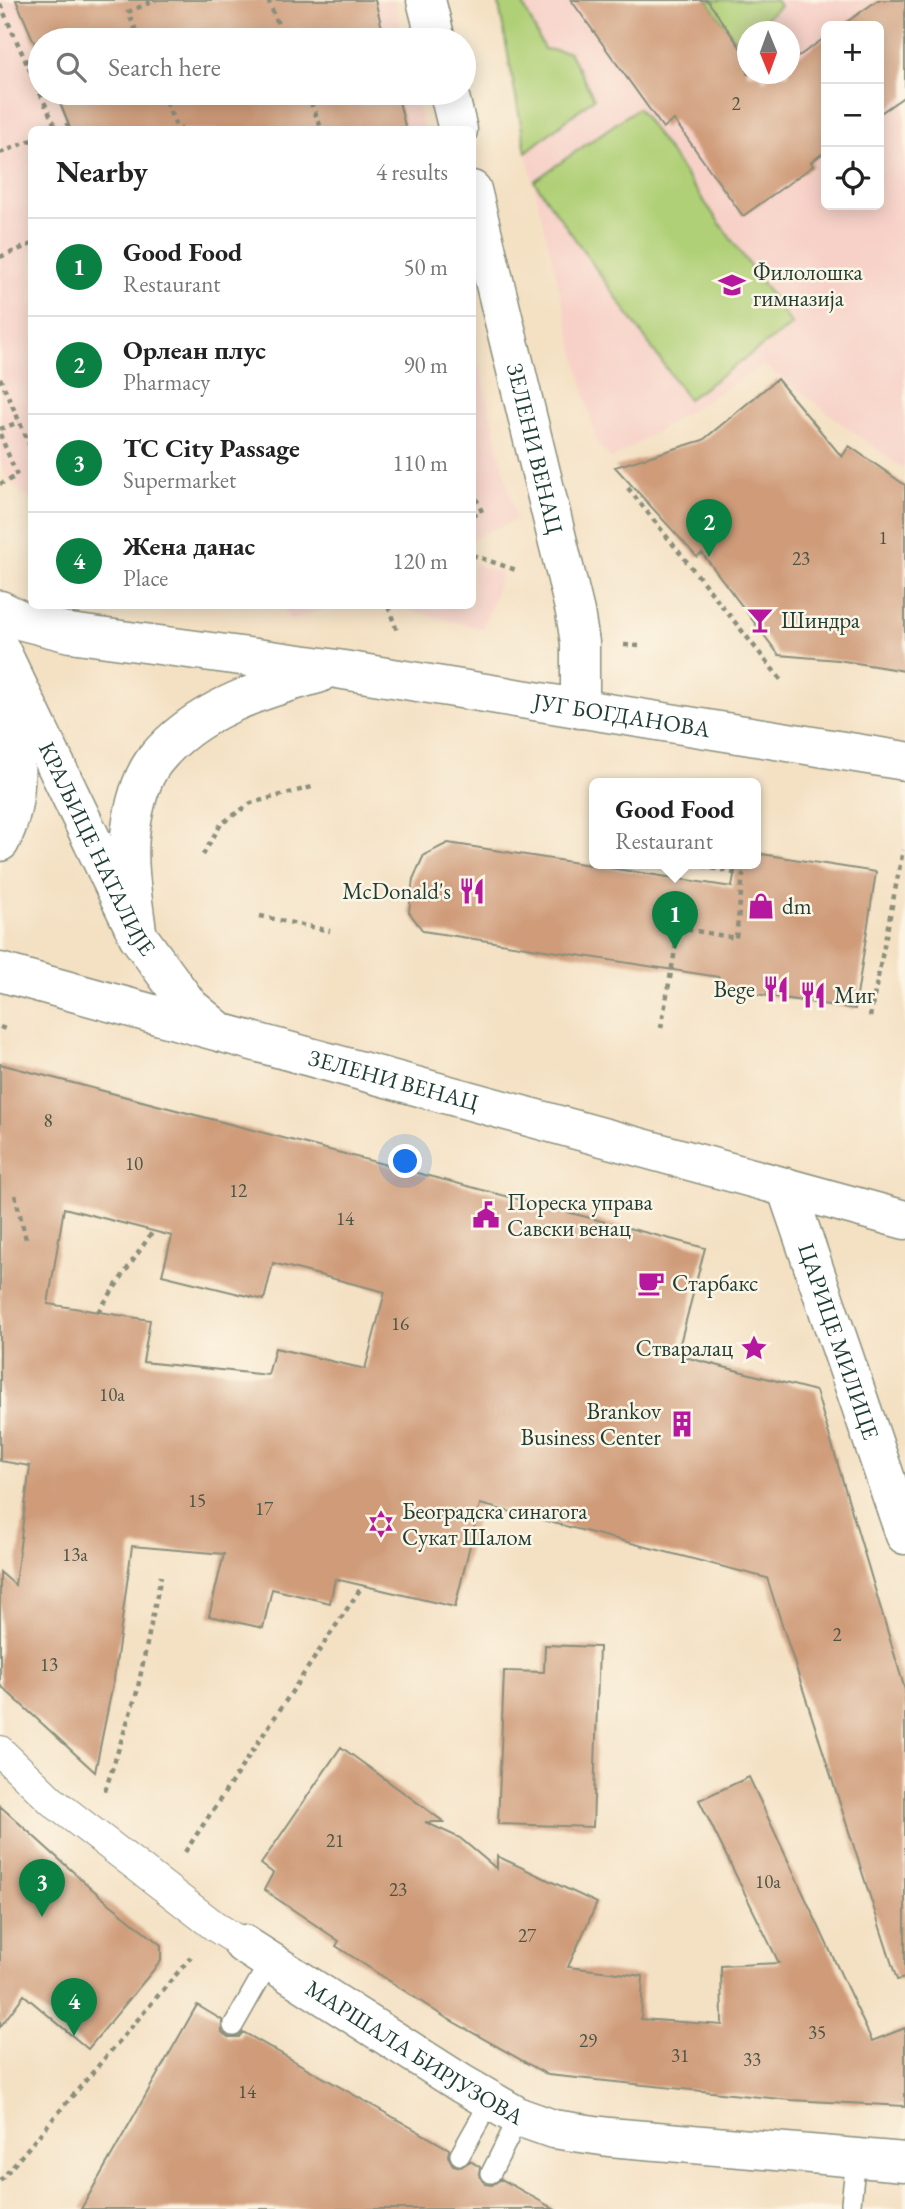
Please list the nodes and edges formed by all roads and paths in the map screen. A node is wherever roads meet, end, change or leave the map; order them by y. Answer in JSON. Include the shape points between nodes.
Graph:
{"nodes":[{"id":1,"x":156,"y":0,"type":"edge"},
{"id":2,"x":268,"y":0,"type":"edge"},
{"id":3,"x":426,"y":0,"type":"edge"},
{"id":4,"x":0,"y":4,"type":"edge"},
{"id":5,"x":135,"y":28,"type":"edge"},
{"id":6,"x":280,"y":28,"type":"edge"},
{"id":7,"x":433,"y":28,"type":"edge"},
{"id":8,"x":28,"y":66,"type":"edge"},
{"id":9,"x":46,"y":105,"type":"edge"},
{"id":10,"x":167,"y":105,"type":"edge"},
{"id":11,"x":312,"y":105,"type":"edge"},
{"id":12,"x":452,"y":105,"type":"edge"},
{"id":13,"x":69,"y":124,"type":"dead end"},
{"id":14,"x":55,"y":126,"type":"edge"},
{"id":15,"x":65,"y":126,"type":"edge"},
{"id":16,"x":176,"y":126,"type":"edge"},
{"id":17,"x":320,"y":126,"type":"edge"},
{"id":18,"x":457,"y":126,"type":"edge"},
{"id":19,"x":28,"y":142,"type":"edge"},
{"id":20,"x":0,"y":153,"type":"edge"},
{"id":21,"x":476,"y":206,"type":"edge"},
{"id":22,"x":28,"y":246,"type":"edge"},
{"id":23,"x":0,"y":257,"type":"edge"},
{"id":24,"x":0,"y":378,"type":"edge"},
{"id":25,"x":19,"y":422,"type":"junction"},
{"id":26,"x":0,"y":432,"type":"edge"},
{"id":27,"x":28,"y":441,"type":"edge"},
{"id":28,"x":0,"y":484,"type":"edge"},
{"id":29,"x":628,"y":488,"type":"dead end"},
{"id":30,"x":476,"y":498,"type":"edge"},
{"id":31,"x":476,"y":514,"type":"edge"},
{"id":32,"x":389,"y":609,"type":"edge"},
{"id":33,"x":0,"y":610,"type":"edge"},
{"id":34,"x":398,"y":636,"type":"dead end"},
{"id":35,"x":0,"y":650,"type":"edge"},
{"id":36,"x":337,"y":669,"type":"junction"},
{"id":37,"x":782,"y":681,"type":"dead end"},
{"id":38,"x":580,"y":709,"type":"junction"},
{"id":39,"x":905,"y":761,"type":"edge"},
{"id":40,"x":312,"y":786,"type":"dead end"},
{"id":41,"x":0,"y":842,"type":"edge"},
{"id":42,"x":903,"y":850,"type":"dead end"},
{"id":43,"x":203,"y":855,"type":"dead end"},
{"id":44,"x":716,"y":869,"type":"edge"},
{"id":45,"x":260,"y":916,"type":"dead end"},
{"id":46,"x":330,"y":931,"type":"dead end"},
{"id":47,"x":138,"y":936,"type":"junction"},
{"id":48,"x":0,"y":972,"type":"edge"},
{"id":49,"x":870,"y":1017,"type":"dead end"},
{"id":50,"x":0,"y":1027,"type":"edge"},
{"id":51,"x":661,"y":1028,"type":"dead end"},
{"id":52,"x":8,"y":1030,"type":"dead end"},
{"id":53,"x":220,"y":1032,"type":"junction"},
{"id":54,"x":786,"y":1187,"type":"junction"},
{"id":55,"x":15,"y":1195,"type":"dead end"},
{"id":56,"x":905,"y":1220,"type":"edge"},
{"id":57,"x":153,"y":1231,"type":"dead end"},
{"id":58,"x":26,"y":1239,"type":"dead end"},
{"id":59,"x":99,"y":1311,"type":"dead end"},
{"id":60,"x":905,"y":1535,"type":"edge"},
{"id":61,"x":161,"y":1576,"type":"dead end"},
{"id":62,"x":363,"y":1586,"type":"dead end"},
{"id":63,"x":0,"y":1751,"type":"edge"},
{"id":64,"x":110,"y":1783,"type":"dead end"},
{"id":65,"x":162,"y":1886,"type":"junction"},
{"id":66,"x":243,"y":1944,"type":"junction"},
{"id":67,"x":233,"y":2026,"type":"dead end"},
{"id":68,"x":505,"y":2109,"type":"junction"},
{"id":69,"x":460,"y":2155,"type":"dead end"},
{"id":70,"x":856,"y":2159,"type":"junction"},
{"id":71,"x":905,"y":2162,"type":"edge"},
{"id":72,"x":491,"y":2173,"type":"dead end"},
{"id":73,"x":0,"y":2181,"type":"edge"},
{"id":74,"x":851,"y":2203,"type":"dead end"}],
"edges":[{"from":1,"to":5,"type":"path","via":[[128,12]]},
{"from":2,"to":6,"type":"path"},
{"from":3,"to":7,"type":"street"},
{"from":4,"to":8,"type":"path"},
{"from":9,"to":14,"type":"path"},
{"from":10,"to":16,"type":"path"},
{"from":11,"to":17,"type":"path"},
{"from":12,"to":18,"type":"street"},
{"from":13,"to":15,"type":"path"},
{"from":19,"to":20,"type":"path"},
{"from":21,"to":38,"type":"street","name":"ЗЕЛЕНИ ВЕНАЦ","via":[[573,599],[580,643]]},
{"from":22,"to":23,"type":"path"},
{"from":24,"to":25,"type":"path"},
{"from":25,"to":26,"type":"path"},
{"from":25,"to":27,"type":"path"},
{"from":26,"to":28,"type":"path","via":[[17,476]]},
{"from":29,"to":37,"type":"path"},
{"from":30,"to":31,"type":"path","via":[[482,512]]},
{"from":32,"to":34,"type":"path"},
{"from":33,"to":36,"type":"street","name":"ЈУГ БОГДАНОВА","via":[[70,633]]},
{"from":35,"to":41,"type":"street","name":"КРАЉИЦЕ НАТАЛИЈЕ","via":[[15,773],[9,825]]},
{"from":35,"to":47,"type":"street","name":"КРАЉИЦЕ НАТАЛИЈЕ"},
{"from":36,"to":38,"type":"street","name":"ЈУГ БОГДАНОВА"},
{"from":36,"to":47,"type":"street","name":"ЈУГ БОГДАНОВА","via":[[268,687],[216,711],[154,761],[143,780],[130,836]]},
{"from":38,"to":39,"type":"street","name":"ЈУГ БОГДАНОВА"},
{"from":40,"to":43,"type":"path","via":[[251,803],[220,824]]},
{"from":42,"to":49,"type":"path"},
{"from":44,"to":51,"type":"path","via":[[743,875],[736,938],[679,928]]},
{"from":45,"to":46,"type":"path"},
{"from":47,"to":53,"type":"street","name":"КРАЉИЦЕ НАТАЛИЈЕ","via":[[189,1006]]},
{"from":48,"to":53,"type":"street","name":"ЗЕЛЕНИ ВЕНАЦ"},
{"from":50,"to":52,"type":"path"},
{"from":53,"to":54,"type":"street","name":"ЗЕЛЕНИ ВЕНАЦ"},
{"from":54,"to":56,"type":"street","name":"ЗЕЛЕНИ ВЕНАЦ"},
{"from":54,"to":60,"type":"street","name":"ЦАРИЦЕ МИЛИЦЕ"},
{"from":55,"to":58,"type":"path"},
{"from":57,"to":59,"type":"path"},
{"from":61,"to":64,"type":"path","via":[[137,1692]]},
{"from":62,"to":65,"type":"path"},
{"from":63,"to":65,"type":"street","name":"МАРШАЛА БИРЈУЗОВА","via":[[52,1801]]},
{"from":65,"to":66,"type":"street","name":"МАРШАЛА БИРЈУЗОВА"},
{"from":66,"to":67,"type":"lane"},
{"from":66,"to":68,"type":"street","name":"МАРШАЛА БИРЈУЗОВА"},
{"from":66,"to":73,"type":"path"},
{"from":68,"to":69,"type":"lane"},
{"from":68,"to":70,"type":"street","name":"МАРШАЛА БИРЈУЗОВА","via":[[553,2129],[609,2137]]},
{"from":68,"to":72,"type":"lane"},
{"from":70,"to":71,"type":"street","name":"МАРШАЛА БИРЈУЗОВА"},
{"from":70,"to":74,"type":"lane"}]}
